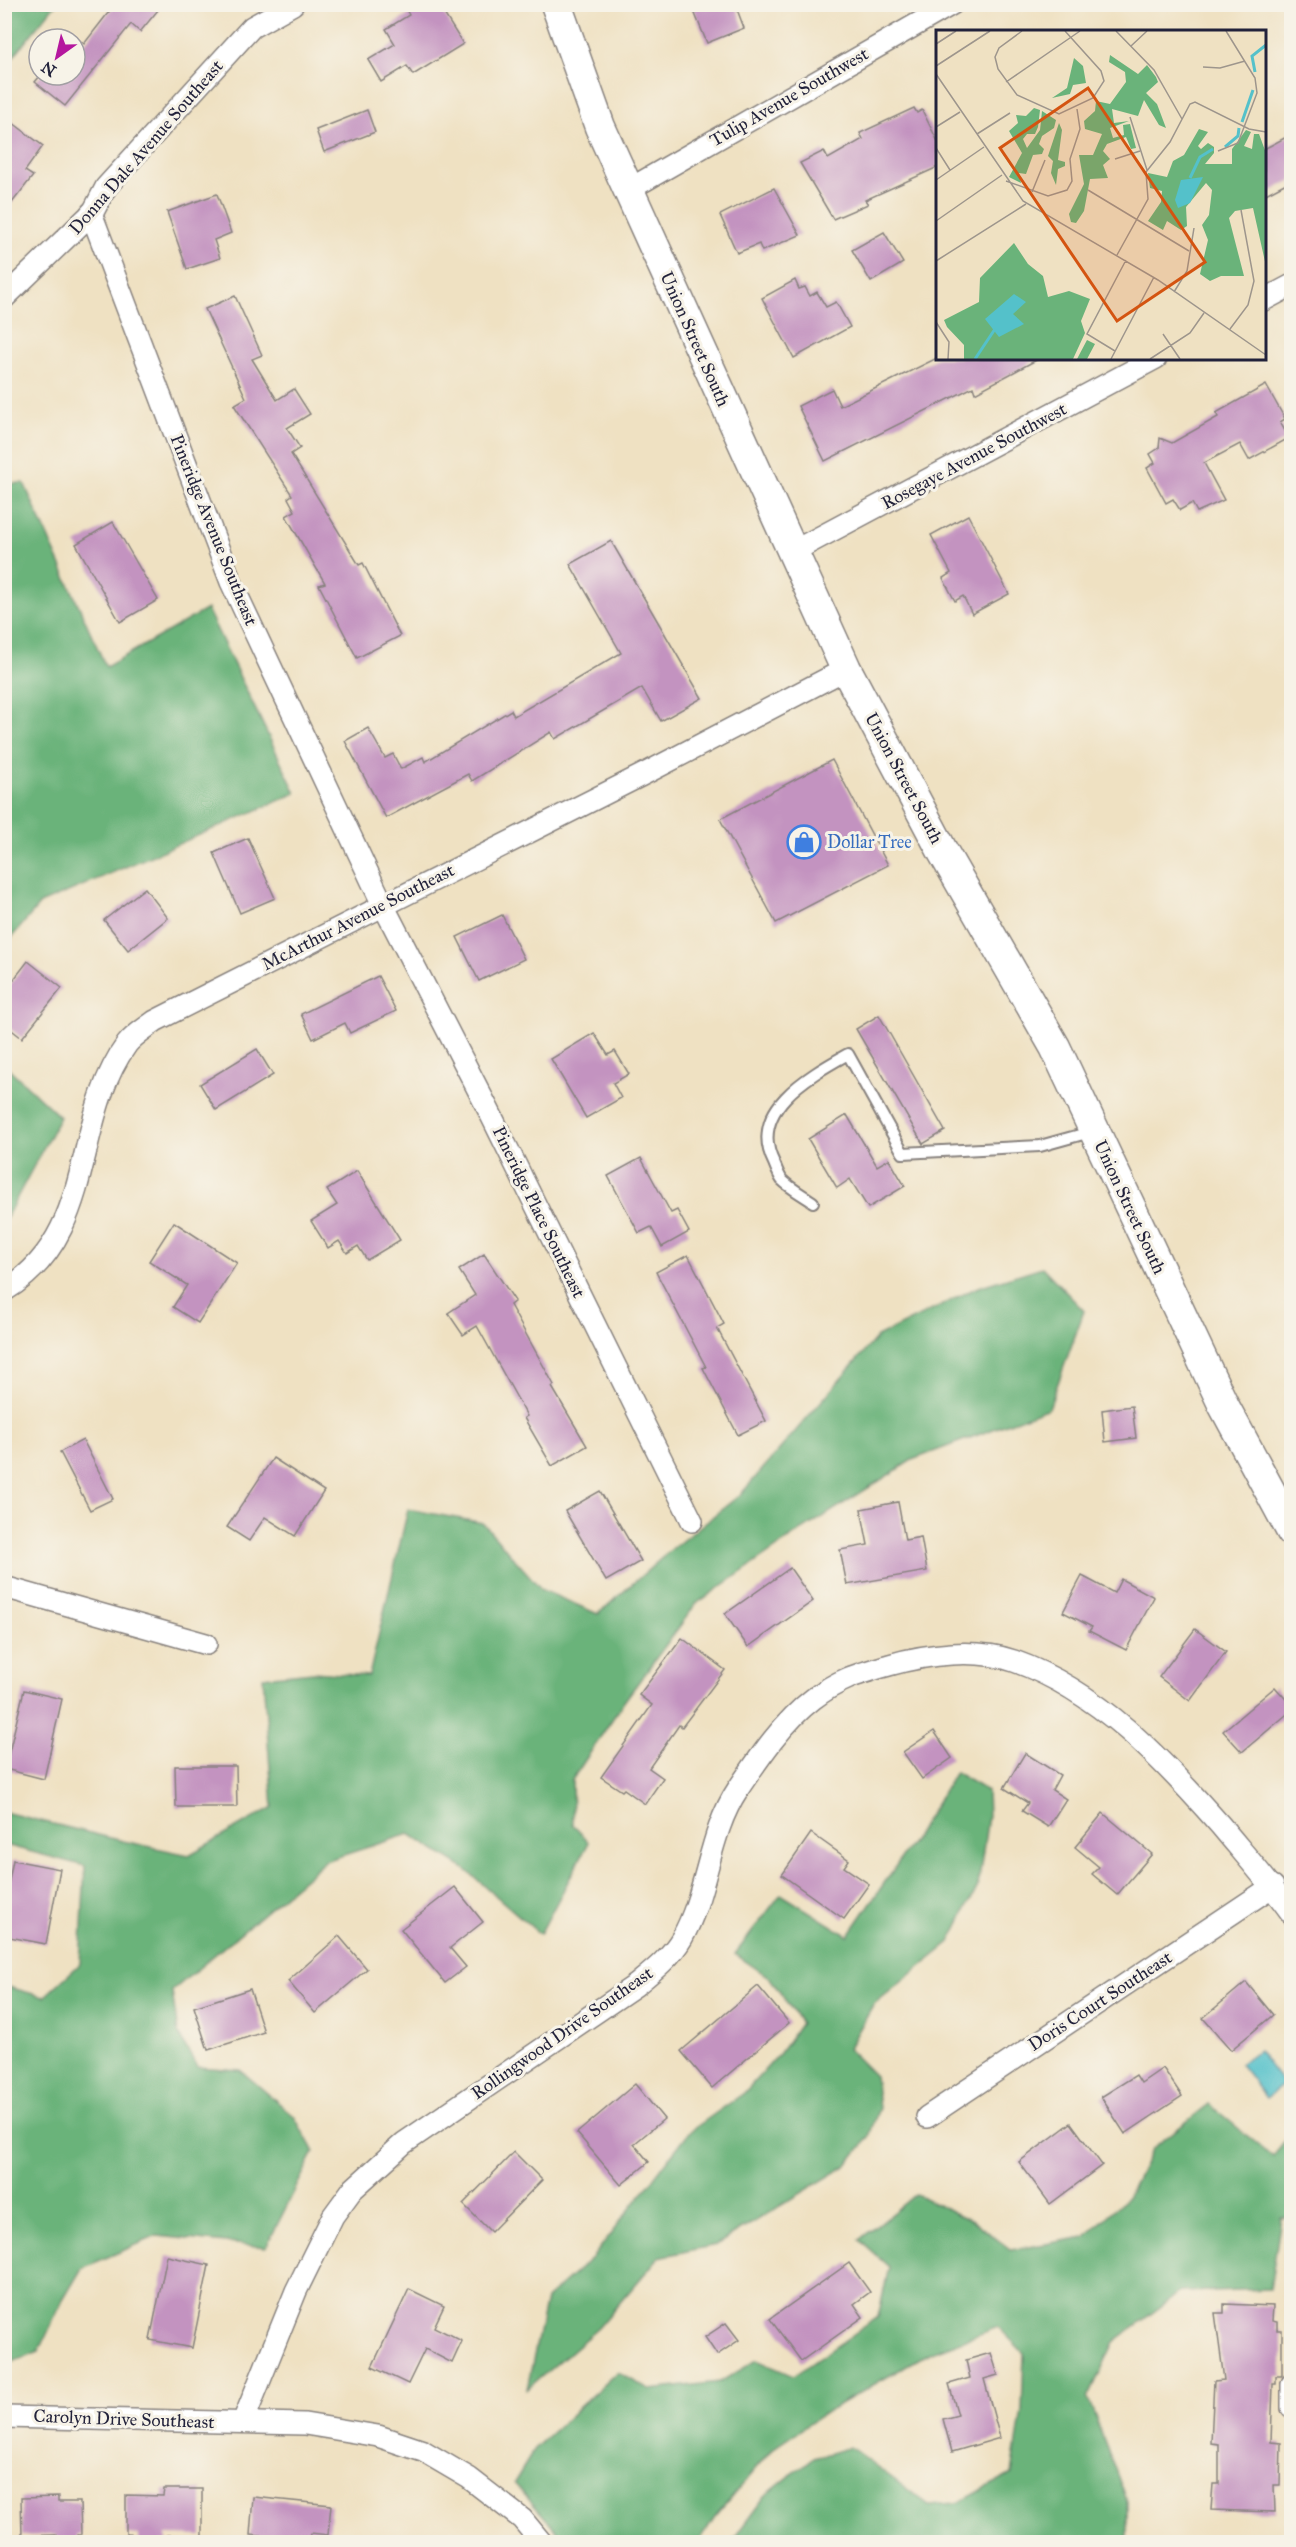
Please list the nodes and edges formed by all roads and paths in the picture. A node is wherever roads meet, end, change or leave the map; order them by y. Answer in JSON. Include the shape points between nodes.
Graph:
{"nodes":[{"id":1,"x":293,"y":4,"type":"edge"},
{"id":2,"x":556,"y":4,"type":"edge"},
{"id":3,"x":952,"y":4,"type":"edge"},
{"id":4,"x":628,"y":190,"type":"junction"},
{"id":5,"x":91,"y":213,"type":"junction"},
{"id":6,"x":1292,"y":285,"type":"edge"},
{"id":7,"x":4,"y":298,"type":"edge"},
{"id":8,"x":1266,"y":299,"type":"edge"},
{"id":9,"x":1152,"y":360,"type":"edge"},
{"id":10,"x":792,"y":552,"type":"junction"},
{"id":11,"x":846,"y":669,"type":"junction"},
{"id":12,"x":382,"y":904,"type":"junction"},
{"id":13,"x":1094,"y":1131,"type":"junction"},
{"id":14,"x":813,"y":1202,"type":"dead end"},
{"id":15,"x":4,"y":1291,"type":"edge"},
{"id":16,"x":692,"y":1521,"type":"dead end"},
{"id":17,"x":1292,"y":1532,"type":"edge"},
{"id":18,"x":4,"y":1587,"type":"edge"},
{"id":19,"x":206,"y":1644,"type":"dead end"},
{"id":20,"x":1273,"y":1887,"type":"junction"},
{"id":21,"x":1292,"y":1914,"type":"edge"},
{"id":22,"x":927,"y":2117,"type":"dead end"},
{"id":23,"x":4,"y":2417,"type":"edge"},
{"id":24,"x":243,"y":2422,"type":"junction"},
{"id":25,"x":541,"y":2542,"type":"edge"}],
"edges":[{"from":1,"to":5,"type":"street","name":"Donna Dale Avenue Southeast","via":[[252,27],[106,187]]},
{"from":2,"to":4,"type":"main road","name":"Union Street South","via":[[600,127]]},
{"from":3,"to":4,"type":"street","name":"Tulip Avenue Southwest"},
{"from":4,"to":10,"type":"main road","name":"Union Street South"},
{"from":5,"to":7,"type":"street","name":"Donna Dale Avenue Southeast"},
{"from":5,"to":12,"type":"street","name":"Pineridge Avenue Southeast","via":[[231,582]]},
{"from":6,"to":8,"type":"street"},
{"from":9,"to":10,"type":"street","name":"Rosegaye Avenue Southwest"},
{"from":10,"to":11,"type":"main road","name":"Union Street South"},
{"from":11,"to":12,"type":"street","name":"McArthur Avenue Southeast","via":[[620,787]]},
{"from":11,"to":13,"type":"main road","name":"Union Street South","via":[[1055,1047]]},
{"from":12,"to":15,"type":"street","name":"McArthur Avenue Southeast","via":[[155,1021],[129,1042],[101,1097],[64,1225],[39,1262]]},
{"from":12,"to":16,"type":"street","name":"Pineridge Place Southeast"},
{"from":13,"to":14,"type":"lane","via":[[1040,1146],[903,1153],[848,1054],[805,1078],[778,1105],[767,1134],[769,1152],[782,1179]]},
{"from":13,"to":17,"type":"main road","name":"Union Street South","via":[[1224,1406]]},
{"from":18,"to":19,"type":"street"},
{"from":20,"to":21,"type":"street","name":"Rollingwood Drive Southeast"},
{"from":20,"to":22,"type":"street","name":"Doris Court Southeast"},
{"from":20,"to":24,"type":"street","name":"Rollingwood Drive Southeast","via":[[1176,1774],[1134,1734],[1055,1678],[1012,1661],[980,1654],[911,1658],[840,1681],[790,1720],[737,1790],[722,1816],[682,1939],[664,1961],[636,1985],[404,2143],[352,2190],[333,2216],[296,2291]]},
{"from":23,"to":24,"type":"street","name":"Carolyn Drive Southeast"},
{"from":24,"to":25,"type":"street","name":"Carolyn Drive Southeast","via":[[316,2426],[378,2436],[423,2451],[478,2484],[522,2519]]}]}
